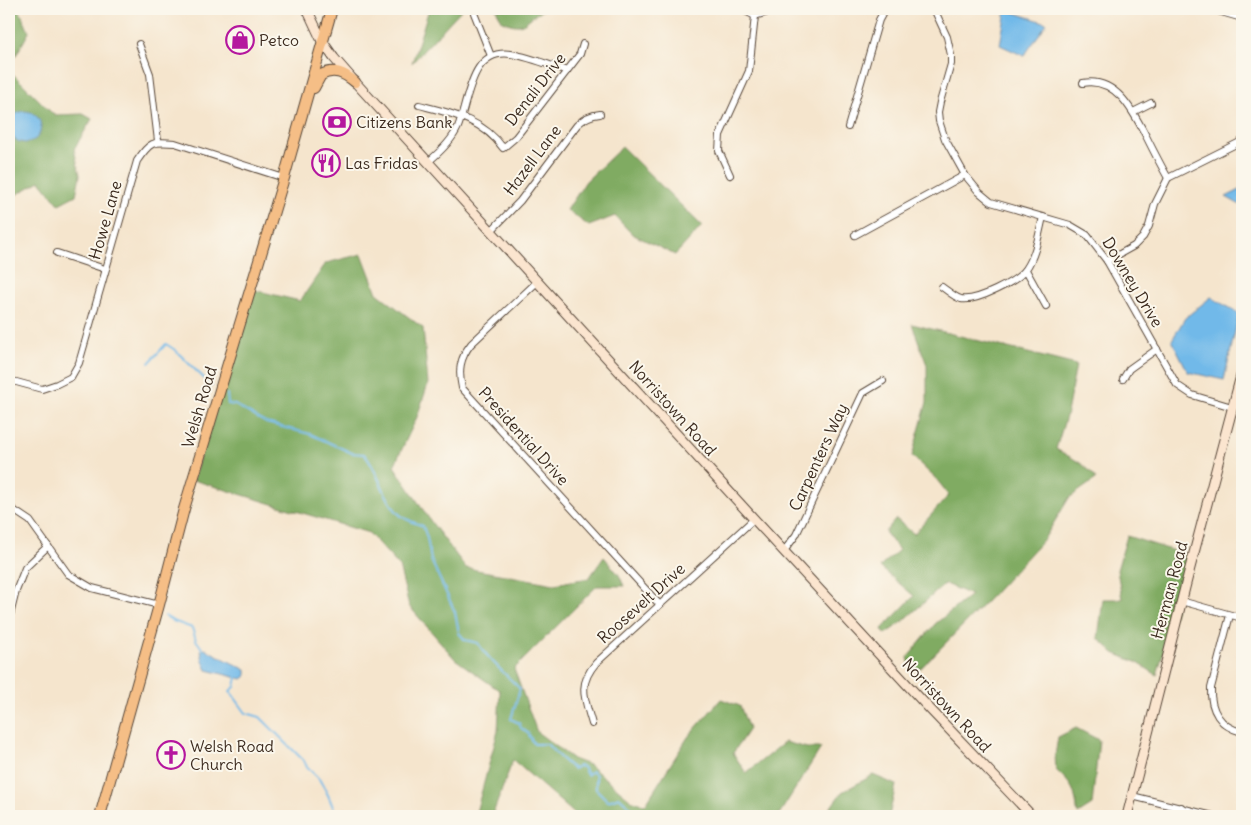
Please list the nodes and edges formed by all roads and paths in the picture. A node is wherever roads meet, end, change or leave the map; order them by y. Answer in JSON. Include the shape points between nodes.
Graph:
{"nodes":[{"id":1,"x":306,"y":9,"type":"edge"},
{"id":2,"x":332,"y":9,"type":"edge"},
{"id":3,"x":741,"y":9,"type":"edge"},
{"id":4,"x":778,"y":9,"type":"edge"},
{"id":5,"x":885,"y":9,"type":"edge"},
{"id":6,"x":934,"y":9,"type":"edge"},
{"id":7,"x":1211,"y":9,"type":"edge"},
{"id":8,"x":474,"y":13,"type":"dead end"},
{"id":9,"x":755,"y":16,"type":"junction"},
{"id":10,"x":1242,"y":18,"type":"edge"},
{"id":11,"x":322,"y":42,"type":"junction"},
{"id":12,"x":139,"y":44,"type":"dead end"},
{"id":13,"x":583,"y":44,"type":"dead end"},
{"id":14,"x":491,"y":56,"type":"junction"},
{"id":15,"x":567,"y":71,"type":"junction"},
{"id":16,"x":355,"y":82,"type":"junction"},
{"id":17,"x":1083,"y":83,"type":"dead end"},
{"id":18,"x":1151,"y":103,"type":"dead end"},
{"id":19,"x":418,"y":104,"type":"dead end"},
{"id":20,"x":1133,"y":112,"type":"junction"},
{"id":21,"x":600,"y":114,"type":"dead end"},
{"id":22,"x":462,"y":116,"type":"junction"},
{"id":23,"x":300,"y":118,"type":"junction"},
{"id":24,"x":848,"y":127,"type":"dead end"},
{"id":25,"x":158,"y":141,"type":"junction"},
{"id":26,"x":1242,"y":141,"type":"edge"},
{"id":27,"x":428,"y":162,"type":"junction"},
{"id":28,"x":730,"y":175,"type":"dead end"},
{"id":29,"x":965,"y":175,"type":"junction"},
{"id":30,"x":284,"y":178,"type":"junction"},
{"id":31,"x":1168,"y":178,"type":"junction"},
{"id":32,"x":1044,"y":217,"type":"junction"},
{"id":33,"x":491,"y":231,"type":"junction"},
{"id":34,"x":855,"y":235,"type":"dead end"},
{"id":35,"x":57,"y":253,"type":"dead end"},
{"id":36,"x":1107,"y":261,"type":"junction"},
{"id":37,"x":106,"y":269,"type":"junction"},
{"id":38,"x":1026,"y":270,"type":"junction"},
{"id":39,"x":537,"y":282,"type":"junction"},
{"id":40,"x":942,"y":287,"type":"dead end"},
{"id":41,"x":1046,"y":306,"type":"dead end"},
{"id":42,"x":1157,"y":349,"type":"junction"},
{"id":43,"x":1242,"y":372,"type":"edge"},
{"id":44,"x":1123,"y":379,"type":"dead end"},
{"id":45,"x":9,"y":380,"type":"edge"},
{"id":46,"x":883,"y":381,"type":"dead end"},
{"id":47,"x":1232,"y":407,"type":"junction"},
{"id":48,"x":9,"y":507,"type":"edge"},
{"id":49,"x":754,"y":519,"type":"junction"},
{"id":50,"x":48,"y":546,"type":"junction"},
{"id":51,"x":784,"y":551,"type":"junction"},
{"id":52,"x":1181,"y":601,"type":"junction"},
{"id":53,"x":659,"y":604,"type":"junction"},
{"id":54,"x":159,"y":606,"type":"junction"},
{"id":55,"x":1230,"y":615,"type":"junction"},
{"id":56,"x":1242,"y":618,"type":"edge"},
{"id":57,"x":9,"y":619,"type":"edge"},
{"id":58,"x":592,"y":724,"type":"dead end"},
{"id":59,"x":1242,"y":732,"type":"edge"},
{"id":60,"x":1132,"y":796,"type":"junction"},
{"id":61,"x":1181,"y":807,"type":"junction"},
{"id":62,"x":9,"y":810,"type":"edge"},
{"id":63,"x":18,"y":816,"type":"edge"},
{"id":64,"x":100,"y":816,"type":"edge"},
{"id":65,"x":1032,"y":816,"type":"edge"},
{"id":66,"x":1126,"y":816,"type":"edge"},
{"id":67,"x":1178,"y":816,"type":"edge"},
{"id":68,"x":1213,"y":816,"type":"edge"}],
"edges":[{"from":1,"to":11,"type":"main road","name":"Norristown Road"},
{"from":2,"to":11,"type":"main road","name":"Welsh Road"},
{"from":3,"to":9,"type":"street"},
{"from":4,"to":9,"type":"street"},
{"from":5,"to":24,"type":"street"},
{"from":6,"to":29,"type":"street","name":"Downey Drive","via":[[951,55],[938,112],[939,121]]},
{"from":7,"to":10,"type":"street"},
{"from":8,"to":14,"type":"street"},
{"from":9,"to":28,"type":"street","via":[[749,71],[720,135],[718,151]]},
{"from":11,"to":16,"type":"main road","name":"Norristown Road"},
{"from":11,"to":23,"type":"main road","name":"Welsh Road"},
{"from":12,"to":25,"type":"street","via":[[150,74]]},
{"from":13,"to":15,"type":"street","name":"Denali Drive","via":[[580,54]]},
{"from":14,"to":15,"type":"street","via":[[512,54]]},
{"from":14,"to":22,"type":"street","via":[[477,69]]},
{"from":15,"to":22,"type":"street","name":"Denali Drive","via":[[516,137],[503,148],[472,120]]},
{"from":16,"to":23,"type":"main road","via":[[339,72],[321,75]]},
{"from":16,"to":27,"type":"main road","name":"Norristown Road"},
{"from":17,"to":20,"type":"street","via":[[1093,82],[1111,88]]},
{"from":18,"to":20,"type":"street"},
{"from":19,"to":22,"type":"street"},
{"from":20,"to":31,"type":"street"},
{"from":21,"to":33,"type":"street","name":"Hazell Lane","via":[[582,119],[520,201]]},
{"from":22,"to":27,"type":"street","via":[[451,139]]},
{"from":23,"to":30,"type":"main road","name":"Welsh Road"},
{"from":25,"to":30,"type":"street","via":[[175,143]]},
{"from":25,"to":37,"type":"street","name":"Howe Lane","via":[[145,149],[137,161]]},
{"from":26,"to":31,"type":"street"},
{"from":27,"to":33,"type":"main road","name":"Norristown Road"},
{"from":29,"to":32,"type":"street","name":"Downey Drive","via":[[991,202]]},
{"from":29,"to":34,"type":"street"},
{"from":30,"to":54,"type":"main road","name":"Welsh Road","via":[[187,499]]},
{"from":31,"to":36,"type":"street","via":[[1143,237]]},
{"from":32,"to":36,"type":"street","name":"Downey Drive","via":[[1079,229]]},
{"from":32,"to":38,"type":"street"},
{"from":33,"to":39,"type":"main road","name":"Norristown Road"},
{"from":35,"to":37,"type":"street"},
{"from":36,"to":42,"type":"street","name":"Downey Drive"},
{"from":37,"to":45,"type":"street","name":"Howe Lane","via":[[79,363],[71,377],[42,390]]},
{"from":38,"to":40,"type":"street","via":[[972,299],[956,297]]},
{"from":38,"to":41,"type":"street"},
{"from":39,"to":49,"type":"main road","name":"Norristown Road"},
{"from":39,"to":53,"type":"street","name":"Presidential Drive","via":[[463,354],[459,369],[462,388]]},
{"from":42,"to":44,"type":"street","via":[[1129,369]]},
{"from":42,"to":47,"type":"street","name":"Downey Drive","via":[[1173,379],[1183,390]]},
{"from":43,"to":47,"type":"main road","name":"Herman Road"},
{"from":46,"to":51,"type":"street","name":"Carpenters Way","via":[[863,393],[796,535]]},
{"from":47,"to":52,"type":"main road","name":"Herman Road"},
{"from":48,"to":50,"type":"street","via":[[30,521]]},
{"from":49,"to":51,"type":"main road","name":"Norristown Road"},
{"from":49,"to":53,"type":"street","name":"Roosevelt Drive"},
{"from":50,"to":54,"type":"street","via":[[68,574],[92,588]]},
{"from":50,"to":57,"type":"street","via":[[25,568]]},
{"from":51,"to":65,"type":"main road","name":"Norristown Road"},
{"from":52,"to":55,"type":"street"},
{"from":52,"to":60,"type":"main road","name":"Herman Road"},
{"from":53,"to":58,"type":"street","name":"Roosevelt Drive","via":[[596,663],[586,677],[584,693]]},
{"from":54,"to":64,"type":"main road","name":"Welsh Road"},
{"from":55,"to":56,"type":"street"},
{"from":55,"to":59,"type":"street","via":[[1212,699],[1214,711],[1222,722]]},
{"from":60,"to":61,"type":"street"},
{"from":60,"to":66,"type":"main road","name":"Herman Road"},
{"from":61,"to":67,"type":"street"},
{"from":61,"to":68,"type":"street"},
{"from":62,"to":63,"type":"street"}]}
